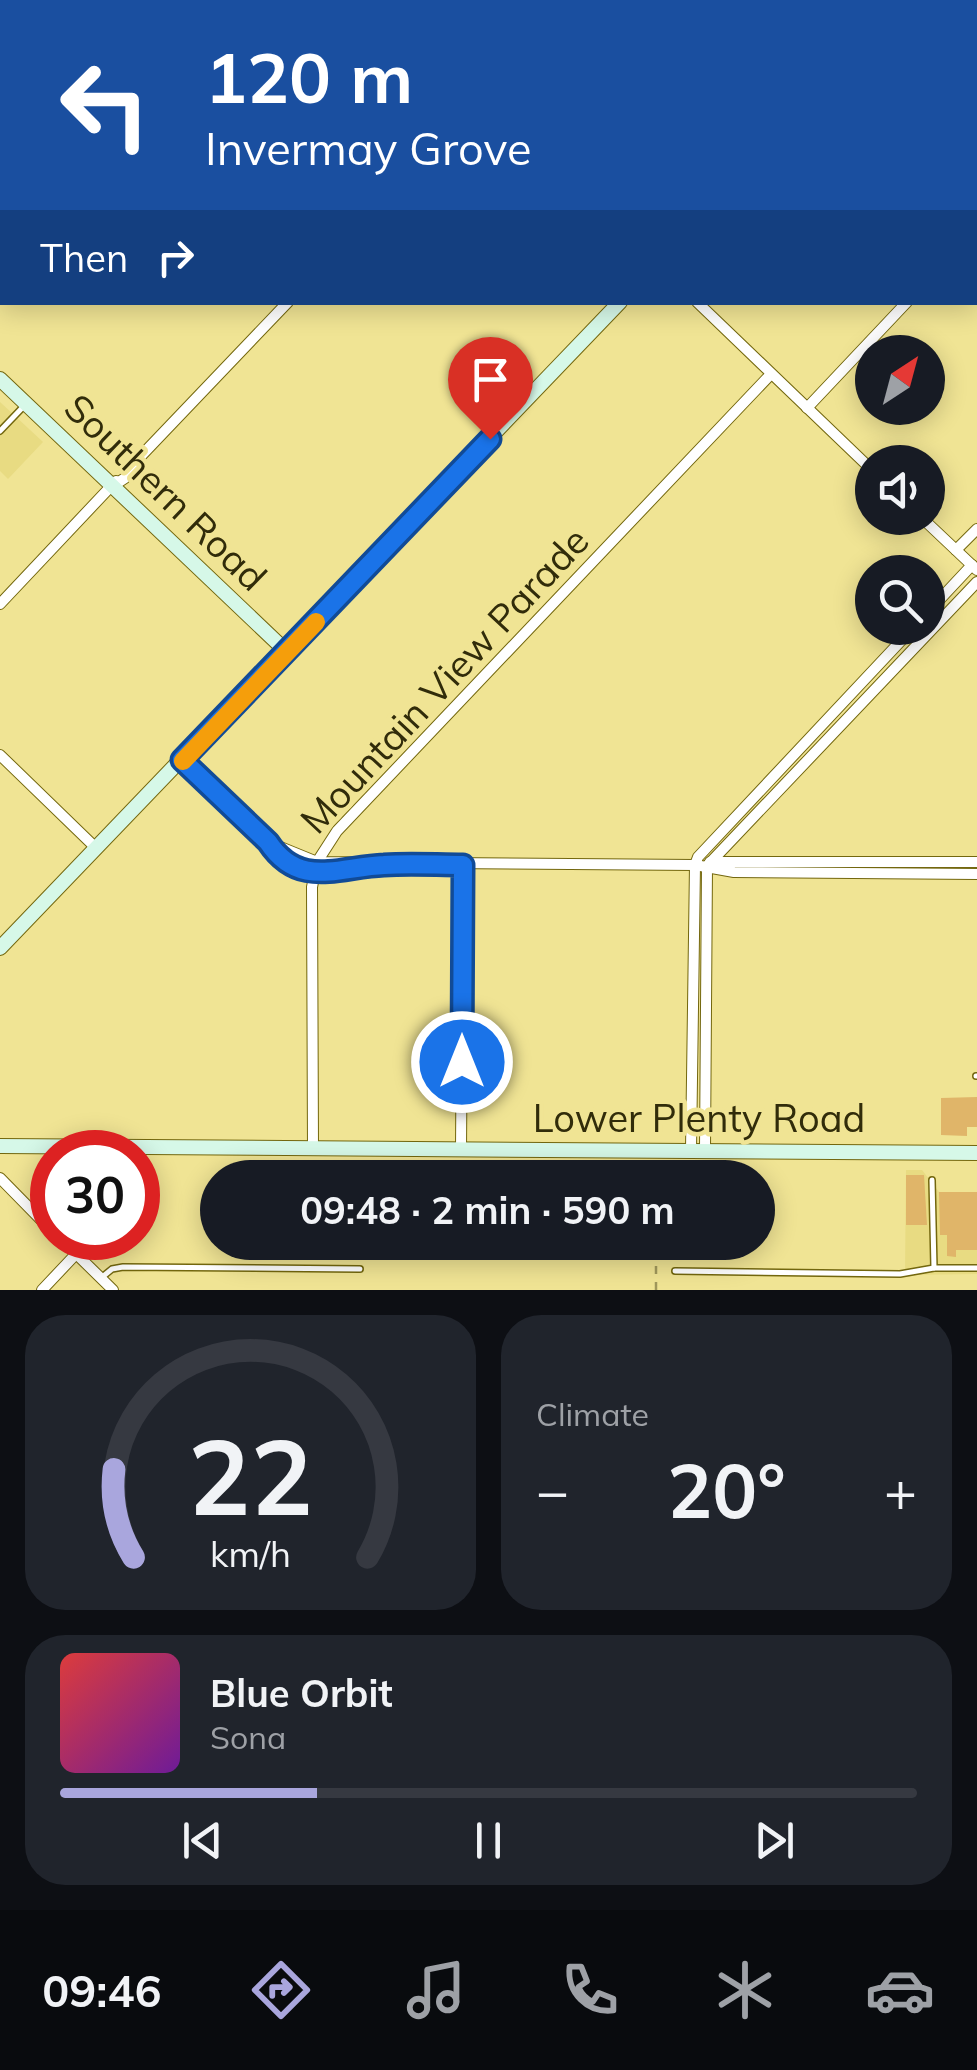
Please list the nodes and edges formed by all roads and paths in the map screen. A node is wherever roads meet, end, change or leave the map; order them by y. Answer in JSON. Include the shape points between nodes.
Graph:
{"nodes":[{"id":1,"x":285,"y":305,"type":"edge"},
{"id":2,"x":617,"y":305,"type":"edge"},
{"id":3,"x":700,"y":305,"type":"edge"},
{"id":4,"x":905,"y":305,"type":"edge"},
{"id":5,"x":771,"y":374,"type":"junction"},
{"id":6,"x":0,"y":378,"type":"edge"},
{"id":7,"x":26,"y":404,"type":"junction"},
{"id":8,"x":807,"y":408,"type":"junction"},
{"id":9,"x":0,"y":431,"type":"edge"},
{"id":10,"x":855,"y":454,"type":"edge"},
{"id":11,"x":113,"y":486,"type":"junction"},
{"id":12,"x":977,"y":529,"type":"edge"},
{"id":13,"x":940,"y":535,"type":"edge"},
{"id":14,"x":956,"y":550,"type":"junction"},
{"id":15,"x":975,"y":568,"type":"edge"},
{"id":16,"x":977,"y":582,"type":"edge"},
{"id":17,"x":945,"y":596,"type":"edge"},
{"id":18,"x":0,"y":604,"type":"edge"},
{"id":19,"x":897,"y":645,"type":"edge"},
{"id":20,"x":287,"y":652,"type":"junction"},
{"id":21,"x":0,"y":756,"type":"edge"},
{"id":22,"x":182,"y":760,"type":"junction"},
{"id":23,"x":96,"y":849,"type":"junction"},
{"id":24,"x":977,"y":862,"type":"edge"},
{"id":25,"x":463,"y":865,"type":"junction"},
{"id":26,"x":709,"y":865,"type":"junction"},
{"id":27,"x":695,"y":866,"type":"junction"},
{"id":28,"x":316,"y":867,"type":"junction"},
{"id":29,"x":977,"y":874,"type":"edge"},
{"id":30,"x":0,"y":948,"type":"edge"},
{"id":31,"x":0,"y":1146,"type":"edge"},
{"id":32,"x":313,"y":1148,"type":"junction"},
{"id":33,"x":461,"y":1149,"type":"junction"},
{"id":34,"x":698,"y":1150,"type":"junction"},
{"id":35,"x":977,"y":1153,"type":"edge"},
{"id":36,"x":0,"y":1178,"type":"edge"},
{"id":37,"x":932,"y":1180,"type":"dead end"},
{"id":38,"x":30,"y":1208,"type":"edge"},
{"id":39,"x":70,"y":1260,"type":"edge"},
{"id":40,"x":82,"y":1260,"type":"edge"},
{"id":41,"x":656,"y":1260,"type":"edge"},
{"id":42,"x":934,"y":1268,"type":"junction"},
{"id":43,"x":977,"y":1268,"type":"edge"},
{"id":44,"x":360,"y":1269,"type":"dead end"},
{"id":45,"x":675,"y":1271,"type":"dead end"},
{"id":46,"x":101,"y":1278,"type":"junction"},
{"id":47,"x":42,"y":1290,"type":"edge"},
{"id":48,"x":113,"y":1290,"type":"edge"},
{"id":49,"x":656,"y":1290,"type":"edge"}],
"edges":[{"from":1,"to":11,"type":"street"},
{"from":2,"to":20,"type":"main road"},
{"from":3,"to":5,"type":"street"},
{"from":4,"to":8,"type":"street"},
{"from":5,"to":8,"type":"street"},
{"from":5,"to":28,"type":"street","name":"Mountain View Parade","via":[[336,831]]},
{"from":6,"to":7,"type":"main road","name":"Southern Road"},
{"from":7,"to":9,"type":"lane"},
{"from":7,"to":11,"type":"main road","name":"Southern Road"},
{"from":8,"to":10,"type":"street"},
{"from":11,"to":18,"type":"street"},
{"from":11,"to":20,"type":"main road","name":"Southern Road"},
{"from":12,"to":14,"type":"street"},
{"from":13,"to":14,"type":"street"},
{"from":14,"to":15,"type":"street"},
{"from":15,"to":17,"type":"street"},
{"from":16,"to":26,"type":"street"},
{"from":19,"to":27,"type":"street","via":[[722,828]]},
{"from":20,"to":22,"type":"main road"},
{"from":21,"to":23,"type":"street"},
{"from":22,"to":23,"type":"main road"},
{"from":22,"to":28,"type":"street","via":[[285,862]]},
{"from":23,"to":30,"type":"main road"},
{"from":24,"to":26,"type":"street"},
{"from":25,"to":27,"type":"street"},
{"from":25,"to":28,"type":"street"},
{"from":25,"to":33,"type":"street"},
{"from":26,"to":27,"type":"street"},
{"from":26,"to":29,"type":"street","via":[[734,872]]},
{"from":26,"to":34,"type":"street"},
{"from":27,"to":34,"type":"street"},
{"from":28,"to":32,"type":"street","name":"Mountain View Parade"},
{"from":31,"to":32,"type":"main road","name":"Lower Plenty Road"},
{"from":32,"to":33,"type":"main road","name":"Lower Plenty Road"},
{"from":33,"to":34,"type":"main road","name":"Lower Plenty Road"},
{"from":34,"to":35,"type":"main road","name":"Lower Plenty Road"},
{"from":36,"to":38,"type":"street"},
{"from":37,"to":42,"type":"lane"},
{"from":39,"to":47,"type":"street"},
{"from":40,"to":46,"type":"street"},
{"from":41,"to":49,"type":"path"},
{"from":42,"to":43,"type":"lane"},
{"from":42,"to":45,"type":"lane","via":[[900,1274]]},
{"from":44,"to":46,"type":"lane","via":[[124,1267]]},
{"from":46,"to":48,"type":"street"}]}
